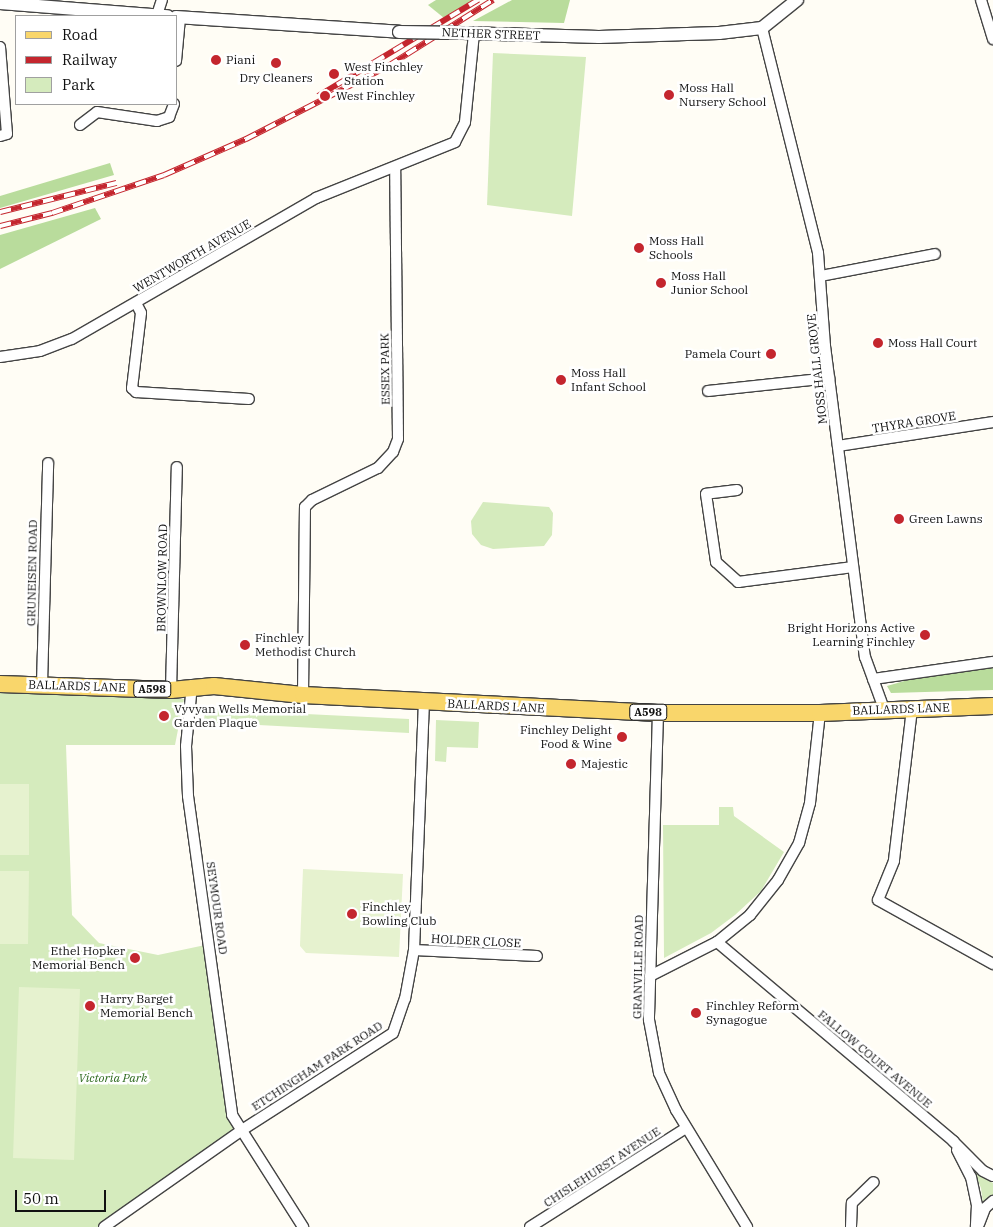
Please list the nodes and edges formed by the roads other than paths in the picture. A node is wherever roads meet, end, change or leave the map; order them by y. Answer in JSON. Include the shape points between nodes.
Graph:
{"nodes":[{"id":1,"x":162,"y":0,"type":"edge"},
{"id":2,"x":797,"y":0,"type":"edge"},
{"id":3,"x":981,"y":0,"type":"edge"},
{"id":4,"x":0,"y":3,"type":"edge"},
{"id":5,"x":146,"y":15,"type":"edge"},
{"id":6,"x":169,"y":15,"type":"edge"},
{"id":7,"x":178,"y":18,"type":"edge"},
{"id":8,"x":762,"y":28,"type":"junction"},
{"id":9,"x":468,"y":33,"type":"junction"},
{"id":10,"x":993,"y":39,"type":"edge"},
{"id":11,"x":0,"y":47,"type":"edge"},
{"id":12,"x":174,"y":107,"type":"edge"},
{"id":13,"x":80,"y":125,"type":"dead end"},
{"id":14,"x":0,"y":136,"type":"edge"},
{"id":15,"x":395,"y":168,"type":"junction"},
{"id":16,"x":935,"y":254,"type":"dead end"},
{"id":17,"x":821,"y":276,"type":"junction"},
{"id":18,"x":136,"y":303,"type":"junction"},
{"id":19,"x":0,"y":357,"type":"edge"},
{"id":20,"x":829,"y":378,"type":"junction"},
{"id":21,"x":708,"y":391,"type":"dead end"},
{"id":22,"x":249,"y":399,"type":"dead end"},
{"id":23,"x":993,"y":422,"type":"edge"},
{"id":24,"x":838,"y":446,"type":"junction"},
{"id":25,"x":48,"y":463,"type":"dead end"},
{"id":26,"x":177,"y":467,"type":"dead end"},
{"id":27,"x":737,"y":490,"type":"dead end"},
{"id":28,"x":853,"y":567,"type":"junction"},
{"id":29,"x":993,"y":662,"type":"edge"},
{"id":30,"x":873,"y":680,"type":"junction"},
{"id":31,"x":0,"y":684,"type":"edge"},
{"id":32,"x":42,"y":684,"type":"junction"},
{"id":33,"x":192,"y":685,"type":"junction"},
{"id":34,"x":171,"y":690,"type":"junction"},
{"id":35,"x":303,"y":695,"type":"junction"},
{"id":36,"x":424,"y":701,"type":"junction"},
{"id":37,"x":993,"y":706,"type":"edge"},
{"id":38,"x":884,"y":709,"type":"junction"},
{"id":39,"x":912,"y":709,"type":"junction"},
{"id":40,"x":658,"y":713,"type":"junction"},
{"id":41,"x":820,"y":713,"type":"junction"},
{"id":42,"x":717,"y":942,"type":"junction"},
{"id":43,"x":414,"y":950,"type":"junction"},
{"id":44,"x":537,"y":956,"type":"dead end"},
{"id":45,"x":993,"y":964,"type":"edge"},
{"id":46,"x":650,"y":976,"type":"junction"},
{"id":47,"x":686,"y":1128,"type":"junction"},
{"id":48,"x":242,"y":1130,"type":"junction"},
{"id":49,"x":953,"y":1141,"type":"junction"},
{"id":50,"x":993,"y":1176,"type":"edge"},
{"id":51,"x":874,"y":1182,"type":"dead end"},
{"id":52,"x":993,"y":1202,"type":"edge"},
{"id":53,"x":104,"y":1227,"type":"edge"},
{"id":54,"x":303,"y":1227,"type":"edge"},
{"id":55,"x":530,"y":1227,"type":"edge"},
{"id":56,"x":747,"y":1227,"type":"edge"},
{"id":57,"x":851,"y":1227,"type":"edge"},
{"id":58,"x":977,"y":1227,"type":"edge"}],
"edges":[{"from":1,"to":6,"type":"street"},
{"from":2,"to":8,"type":"street"},
{"from":3,"to":10,"type":"street"},
{"from":4,"to":5,"type":"street","name":"NETHER STREET"},
{"from":7,"to":9,"type":"street","name":"NETHER STREET","bridge":true,"via":[[399,32]]},
{"from":8,"to":9,"type":"street","name":"NETHER STREET","via":[[719,33],[600,37]]},
{"from":8,"to":17,"type":"street","name":"MOSS HALL GROVE","via":[[794,147]]},
{"from":9,"to":15,"type":"street","via":[[465,122],[455,142]]},
{"from":11,"to":14,"type":"street","via":[[7,134]]},
{"from":12,"to":13,"type":"street","via":[[170,117],[158,120],[97,112]]},
{"from":15,"to":18,"type":"street","name":"WENTWORTH AVENUE","via":[[316,198]]},
{"from":15,"to":35,"type":"street","name":"ESSEX PARK","via":[[398,439],[393,452],[378,468],[312,500],[305,507]]},
{"from":16,"to":17,"type":"street"},
{"from":17,"to":20,"type":"street","name":"MOSS HALL GROVE"},
{"from":18,"to":19,"type":"street","name":"WENTWORTH AVENUE","via":[[72,339],[40,351]]},
{"from":18,"to":22,"type":"street","via":[[142,314],[132,388],[136,392]]},
{"from":20,"to":21,"type":"street"},
{"from":20,"to":24,"type":"street","name":"MOSS HALL GROVE"},
{"from":23,"to":24,"type":"street","name":"THYRA GROVE"},
{"from":24,"to":28,"type":"street","name":"MOSS HALL GROVE"},
{"from":25,"to":32,"type":"street","name":"GRUNEISEN ROAD"},
{"from":26,"to":34,"type":"street","name":"BROWNLOW ROAD"},
{"from":27,"to":28,"type":"street","via":[[706,494],[716,562],[738,582]]},
{"from":28,"to":30,"type":"street","name":"MOSS HALL GROVE","via":[[865,657]]},
{"from":29,"to":30,"type":"street"},
{"from":30,"to":38,"type":"street","name":"MOSS HALL GROVE"},
{"from":31,"to":32,"type":"main road","name":"BALLARDS LANE","number":"A598"},
{"from":32,"to":34,"type":"main road","name":"BALLARDS LANE","number":"A598"},
{"from":33,"to":34,"type":"main road","name":"BALLARDS LANE","number":"A598"},
{"from":33,"to":35,"type":"main road","name":"BALLARDS LANE","number":"A598"},
{"from":33,"to":48,"type":"street","name":"SEYMOUR ROAD","via":[[186,746],[188,796],[232,1115]]},
{"from":35,"to":36,"type":"main road","name":"BALLARDS LANE","number":"A598"},
{"from":36,"to":40,"type":"main road","name":"BALLARDS LANE","number":"A598"},
{"from":36,"to":43,"type":"street","name":"ETCHINGHAM PARK ROAD"},
{"from":37,"to":39,"type":"main road","name":"BALLARDS LANE","number":"A598"},
{"from":38,"to":39,"type":"main road","name":"BALLARDS LANE","number":"A598"},
{"from":38,"to":41,"type":"main road","name":"BALLARDS LANE","number":"A598"},
{"from":39,"to":45,"type":"street","via":[[894,861],[878,900]]},
{"from":40,"to":41,"type":"main road","name":"BALLARDS LANE","number":"A598"},
{"from":40,"to":46,"type":"street","name":"GRANVILLE ROAD"},
{"from":41,"to":42,"type":"street","via":[[810,803],[799,843],[778,880],[750,914]]},
{"from":42,"to":46,"type":"street"},
{"from":42,"to":49,"type":"street","name":"FALLOW COURT AVENUE"},
{"from":43,"to":44,"type":"street","name":"HOLDER CLOSE"},
{"from":43,"to":48,"type":"street","name":"ETCHINGHAM PARK ROAD","via":[[405,999],[393,1033]]},
{"from":46,"to":47,"type":"street","name":"GRANVILLE ROAD","via":[[649,1020],[659,1073]]},
{"from":47,"to":55,"type":"street","name":"CHISLEHURST AVENUE"},
{"from":47,"to":56,"type":"street","name":"GRANVILLE ROAD"},
{"from":48,"to":53,"type":"street","name":"ETCHINGHAM PARK ROAD"},
{"from":48,"to":54,"type":"street","name":"SEYMOUR ROAD"},
{"from":49,"to":50,"type":"street","name":"FALLOW COURT AVENUE","via":[[983,1171]]},
{"from":49,"to":58,"type":"street","via":[[971,1177],[978,1206]]},
{"from":51,"to":57,"type":"street","via":[[852,1203]]},
{"from":52,"to":58,"type":"street","via":[[985,1208]]}]}
